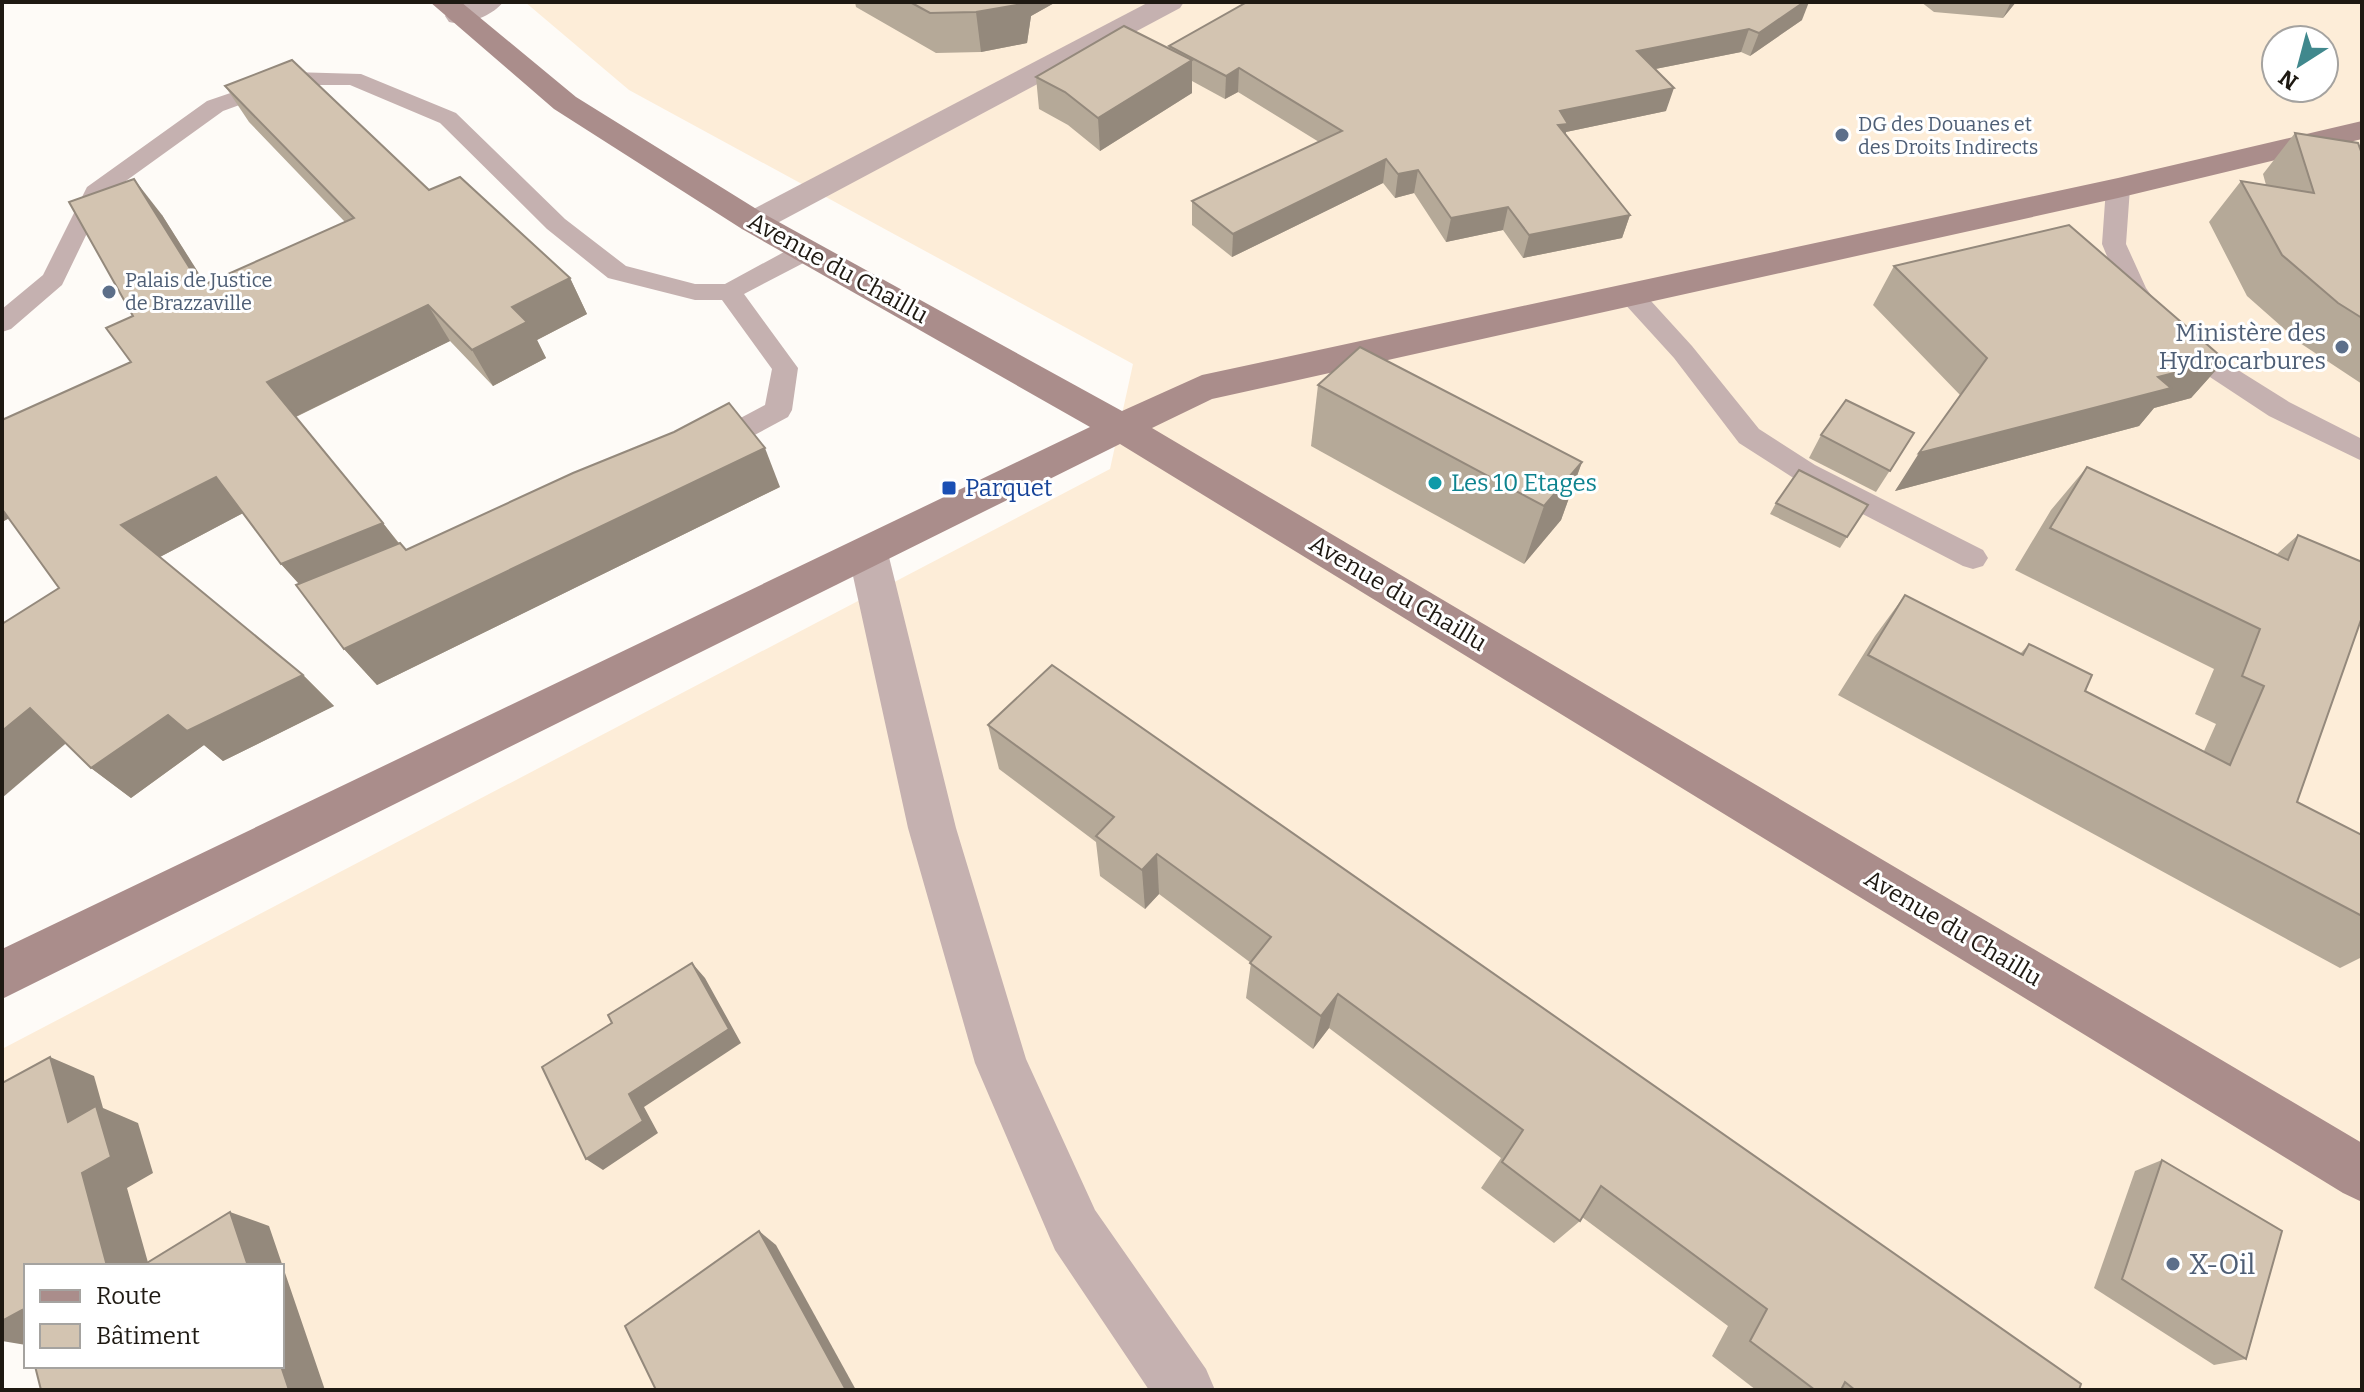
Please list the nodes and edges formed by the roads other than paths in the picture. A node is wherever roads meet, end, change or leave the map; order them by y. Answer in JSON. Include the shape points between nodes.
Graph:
{"nodes":[{"id":1,"x":1170,"y":2,"type":"edge"},
{"id":2,"x":464,"y":7,"type":"edge"},
{"id":3,"x":2362,"y":130,"type":"edge"},
{"id":4,"x":2118,"y":188,"type":"junction"},
{"id":5,"x":754,"y":222,"type":"junction"},
{"id":6,"x":806,"y":251,"type":"junction"},
{"id":7,"x":729,"y":292,"type":"junction"},
{"id":8,"x":1632,"y":296,"type":"junction"},
{"id":9,"x":2,"y":323,"type":"edge"},
{"id":10,"x":1121,"y":427,"type":"junction"},
{"id":11,"x":2362,"y":451,"type":"edge"},
{"id":12,"x":681,"y":462,"type":"edge"},
{"id":13,"x":868,"y":553,"type":"junction"},
{"id":14,"x":1973,"y":558,"type":"dead end"},
{"id":15,"x":2,"y":975,"type":"edge"},
{"id":16,"x":2362,"y":1174,"type":"edge"},
{"id":17,"x":1185,"y":1390,"type":"edge"}],
"edges":[{"from":1,"to":5,"type":"street"},
{"from":2,"to":5,"type":"street","name":"Avenue du Chaillu","via":[[565,103]]},
{"from":3,"to":4,"type":"street"},
{"from":4,"to":8,"type":"street"},
{"from":4,"to":11,"type":"lane","via":[[2114,244],[2134,290],[2182,347],[2279,409]]},
{"from":5,"to":6,"type":"street","name":"Avenue du Chaillu"},
{"from":6,"to":7,"type":"lane"},
{"from":6,"to":10,"type":"street","name":"Avenue du Chaillu"},
{"from":7,"to":9,"type":"lane","via":[[695,292],[617,272],[556,224],[448,118],[353,79],[292,78],[215,106],[95,192],[53,279]]},
{"from":7,"to":12,"type":"lane","via":[[785,368],[778,410]]},
{"from":8,"to":10,"type":"street","via":[[1202,388]]},
{"from":8,"to":14,"type":"lane","via":[[1749,436],[1805,472]]},
{"from":10,"to":13,"type":"street"},
{"from":10,"to":16,"type":"street","name":"Avenue du Chaillu"},
{"from":13,"to":15,"type":"street"},
{"from":13,"to":17,"type":"street","via":[[932,828],[1001,1063],[1075,1230]]}]}
